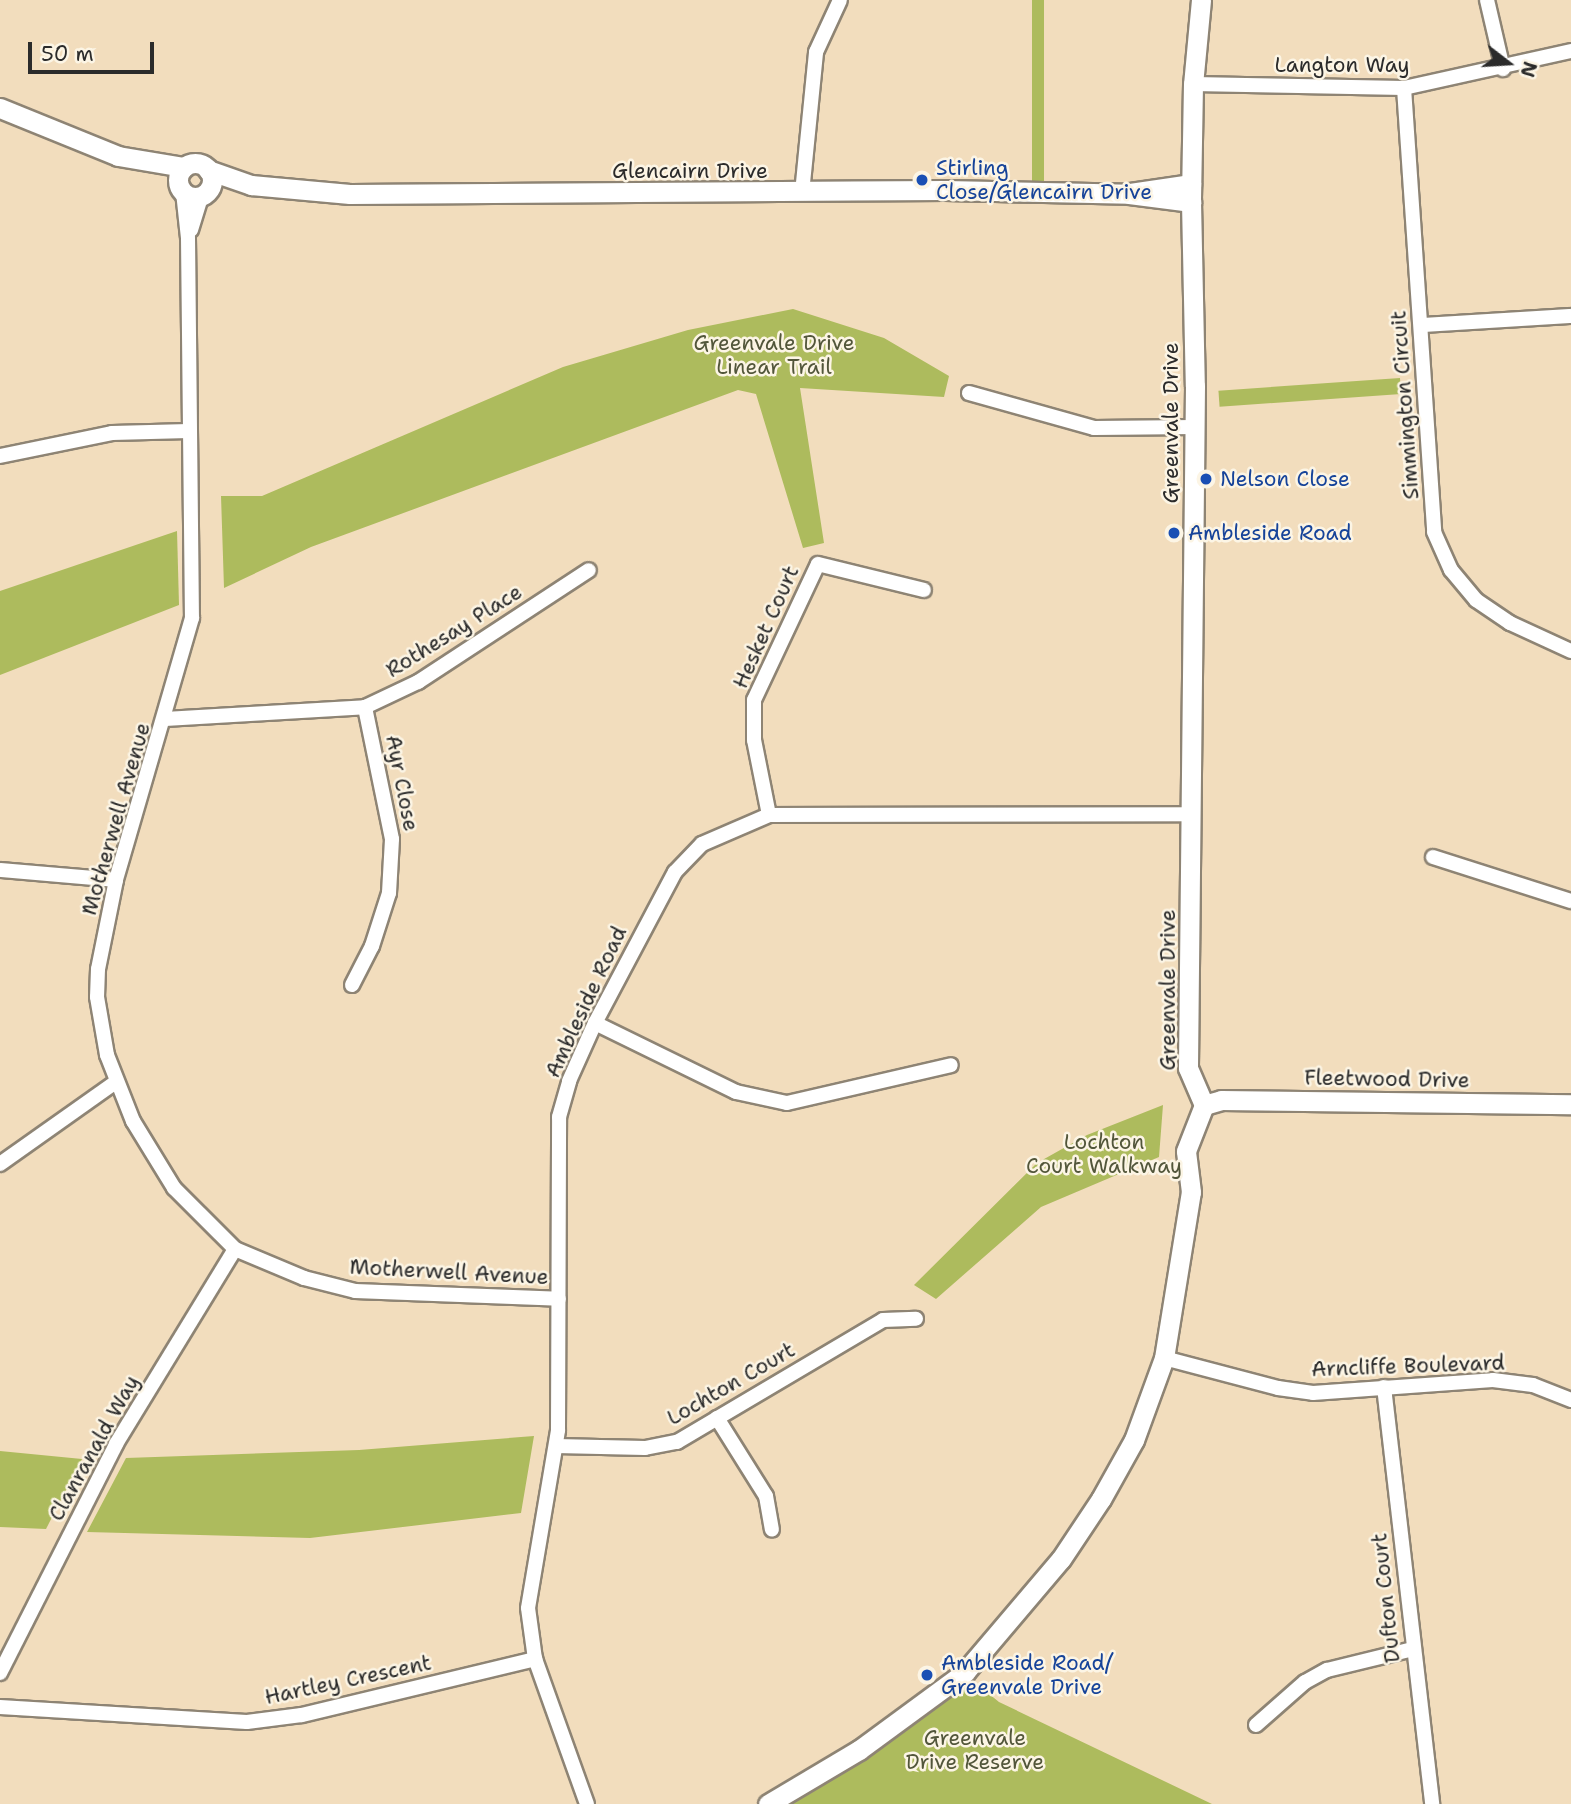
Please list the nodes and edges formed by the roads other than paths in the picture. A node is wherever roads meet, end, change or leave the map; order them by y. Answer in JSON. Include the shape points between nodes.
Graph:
{"nodes":[{"id":1,"x":840,"y":0,"type":"edge"},
{"id":2,"x":1201,"y":0,"type":"edge"},
{"id":3,"x":1487,"y":0,"type":"edge"},
{"id":4,"x":1571,"y":51,"type":"edge"},
{"id":5,"x":1503,"y":69,"type":"junction"},
{"id":6,"x":1193,"y":84,"type":"junction"},
{"id":7,"x":1404,"y":88,"type":"junction"},
{"id":8,"x":0,"y":108,"type":"edge"},
{"id":9,"x":137,"y":162,"type":"junction"},
{"id":10,"x":184,"y":167,"type":"junction"},
{"id":11,"x":208,"y":170,"type":"junction"},
{"id":12,"x":251,"y":185,"type":"junction"},
{"id":13,"x":193,"y":191,"type":"junction"},
{"id":14,"x":802,"y":193,"type":"junction"},
{"id":15,"x":1191,"y":193,"type":"junction"},
{"id":16,"x":1571,"y":316,"type":"edge"},
{"id":17,"x":1422,"y":325,"type":"junction"},
{"id":18,"x":970,"y":393,"type":"dead end"},
{"id":19,"x":1195,"y":427,"type":"junction"},
{"id":20,"x":190,"y":431,"type":"junction"},
{"id":21,"x":0,"y":456,"type":"edge"},
{"id":22,"x":589,"y":570,"type":"dead end"},
{"id":23,"x":925,"y":590,"type":"dead end"},
{"id":24,"x":1571,"y":651,"type":"edge"},
{"id":25,"x":365,"y":707,"type":"junction"},
{"id":26,"x":166,"y":719,"type":"junction"},
{"id":27,"x":1190,"y":814,"type":"junction"},
{"id":28,"x":769,"y":815,"type":"junction"},
{"id":29,"x":1433,"y":857,"type":"dead end"},
{"id":30,"x":0,"y":870,"type":"edge"},
{"id":31,"x":116,"y":880,"type":"junction"},
{"id":32,"x":1571,"y":901,"type":"edge"},
{"id":33,"x":352,"y":985,"type":"dead end"},
{"id":34,"x":595,"y":1023,"type":"junction"},
{"id":35,"x":951,"y":1065,"type":"dead end"},
{"id":36,"x":116,"y":1082,"type":"junction"},
{"id":37,"x":1571,"y":1104,"type":"edge"},
{"id":38,"x":1204,"y":1105,"type":"junction"},
{"id":39,"x":0,"y":1164,"type":"edge"},
{"id":40,"x":235,"y":1250,"type":"junction"},
{"id":41,"x":559,"y":1299,"type":"junction"},
{"id":42,"x":916,"y":1319,"type":"dead end"},
{"id":43,"x":1164,"y":1358,"type":"junction"},
{"id":44,"x":1384,"y":1387,"type":"junction"},
{"id":45,"x":1571,"y":1400,"type":"edge"},
{"id":46,"x":717,"y":1418,"type":"junction"},
{"id":47,"x":556,"y":1446,"type":"junction"},
{"id":48,"x":772,"y":1529,"type":"dead end"},
{"id":49,"x":1413,"y":1649,"type":"junction"},
{"id":50,"x":536,"y":1659,"type":"junction"},
{"id":51,"x":0,"y":1673,"type":"edge"},
{"id":52,"x":0,"y":1707,"type":"edge"},
{"id":53,"x":1256,"y":1725,"type":"dead end"},
{"id":54,"x":587,"y":1804,"type":"edge"},
{"id":55,"x":768,"y":1804,"type":"edge"},
{"id":56,"x":1432,"y":1804,"type":"edge"}],
"edges":[{"from":1,"to":14,"type":"street","via":[[816,52]]},
{"from":2,"to":6,"type":"street","name":"Greenvale Drive"},
{"from":3,"to":5,"type":"street"},
{"from":4,"to":5,"type":"street","name":"Langton Way"},
{"from":5,"to":7,"type":"street","name":"Langton Way"},
{"from":6,"to":7,"type":"street","name":"Langton Way"},
{"from":6,"to":15,"type":"street","name":"Greenvale Drive"},
{"from":7,"to":17,"type":"street","name":"Simmington Circuit"},
{"from":8,"to":9,"type":"street","name":"Glencairn Drive"},
{"from":9,"to":10,"type":"street","name":"Glencairn Drive"},
{"from":9,"to":13,"type":"street","name":"Glencairn Drive"},
{"from":10,"to":11,"type":"street","name":"Glencairn Drive","via":[[194,163]]},
{"from":10,"to":13,"type":"street","via":[[178,179]]},
{"from":11,"to":12,"type":"street","name":"Glencairn Drive"},
{"from":11,"to":13,"type":"street","via":[[211,183]]},
{"from":12,"to":13,"type":"street","name":"Glencairn Drive"},
{"from":12,"to":14,"type":"street","name":"Glencairn Drive","via":[[350,194]]},
{"from":13,"to":20,"type":"street","name":"Motherwell Avenue","via":[[188,238]]},
{"from":14,"to":15,"type":"street","name":"Glencairn Drive"},
{"from":15,"to":19,"type":"street","name":"Greenvale Drive"},
{"from":16,"to":17,"type":"street"},
{"from":17,"to":24,"type":"street","name":"Simmington Circuit","via":[[1434,532],[1451,570],[1476,600],[1510,623]]},
{"from":18,"to":19,"type":"street","via":[[1094,428]]},
{"from":19,"to":27,"type":"street","name":"Greenvale Drive"},
{"from":20,"to":21,"type":"street","via":[[112,433]]},
{"from":20,"to":26,"type":"street","name":"Motherwell Avenue","via":[[192,618]]},
{"from":22,"to":25,"type":"street","name":"Rothesay Place","via":[[418,682]]},
{"from":23,"to":28,"type":"street","name":"Hesket Court","via":[[818,564],[754,700],[754,740]]},
{"from":25,"to":26,"type":"street","name":"Rothesay Place"},
{"from":25,"to":33,"type":"street","name":"Ayr Close","via":[[392,839],[388,893],[372,946]]},
{"from":26,"to":31,"type":"street","name":"Motherwell Avenue"},
{"from":27,"to":28,"type":"street","name":"Ambleside Road"},
{"from":27,"to":38,"type":"street","name":"Greenvale Drive","via":[[1188,1068]]},
{"from":28,"to":34,"type":"street","name":"Ambleside Road","via":[[702,844],[675,872]]},
{"from":29,"to":32,"type":"street"},
{"from":30,"to":31,"type":"street"},
{"from":31,"to":36,"type":"street","name":"Motherwell Avenue","via":[[97,997]]},
{"from":34,"to":35,"type":"street","via":[[736,1092],[788,1103]]},
{"from":34,"to":41,"type":"street","name":"Ambleside Road","via":[[559,1117]]},
{"from":36,"to":39,"type":"street"},
{"from":36,"to":40,"type":"street","name":"Motherwell Avenue","via":[[133,1121],[174,1188]]},
{"from":37,"to":38,"type":"street","name":"Fleetwood Drive","via":[[1222,1100]]},
{"from":38,"to":43,"type":"street","via":[[1186,1151],[1191,1192]]},
{"from":40,"to":41,"type":"street","name":"Motherwell Avenue","via":[[304,1278],[355,1291]]},
{"from":40,"to":51,"type":"street","name":"Clanranald Way","via":[[116,1444]]},
{"from":41,"to":47,"type":"street","name":"Ambleside Road"},
{"from":42,"to":46,"type":"street","name":"Lochton Court","via":[[883,1320]]},
{"from":43,"to":44,"type":"street","name":"Arncliffe Boulevard","via":[[1278,1388],[1313,1392]]},
{"from":43,"to":55,"type":"street","via":[[1134,1440],[1101,1499],[1013,1620],[965,1672],[859,1750]]},
{"from":44,"to":45,"type":"street","name":"Arncliffe Boulevard","via":[[1493,1380],[1533,1385]]},
{"from":44,"to":49,"type":"street","name":"Dufton Court"},
{"from":46,"to":47,"type":"street","name":"Lochton Court","via":[[677,1442],[645,1448]]},
{"from":46,"to":48,"type":"street","via":[[766,1496]]},
{"from":47,"to":50,"type":"street","name":"Ambleside Road","via":[[528,1608]]},
{"from":49,"to":53,"type":"street","via":[[1327,1670]]},
{"from":49,"to":56,"type":"street","name":"Dufton Court"},
{"from":50,"to":52,"type":"street","name":"Hartley Crescent","via":[[302,1715],[247,1723]]},
{"from":50,"to":54,"type":"street","name":"Ambleside Road"}]}
